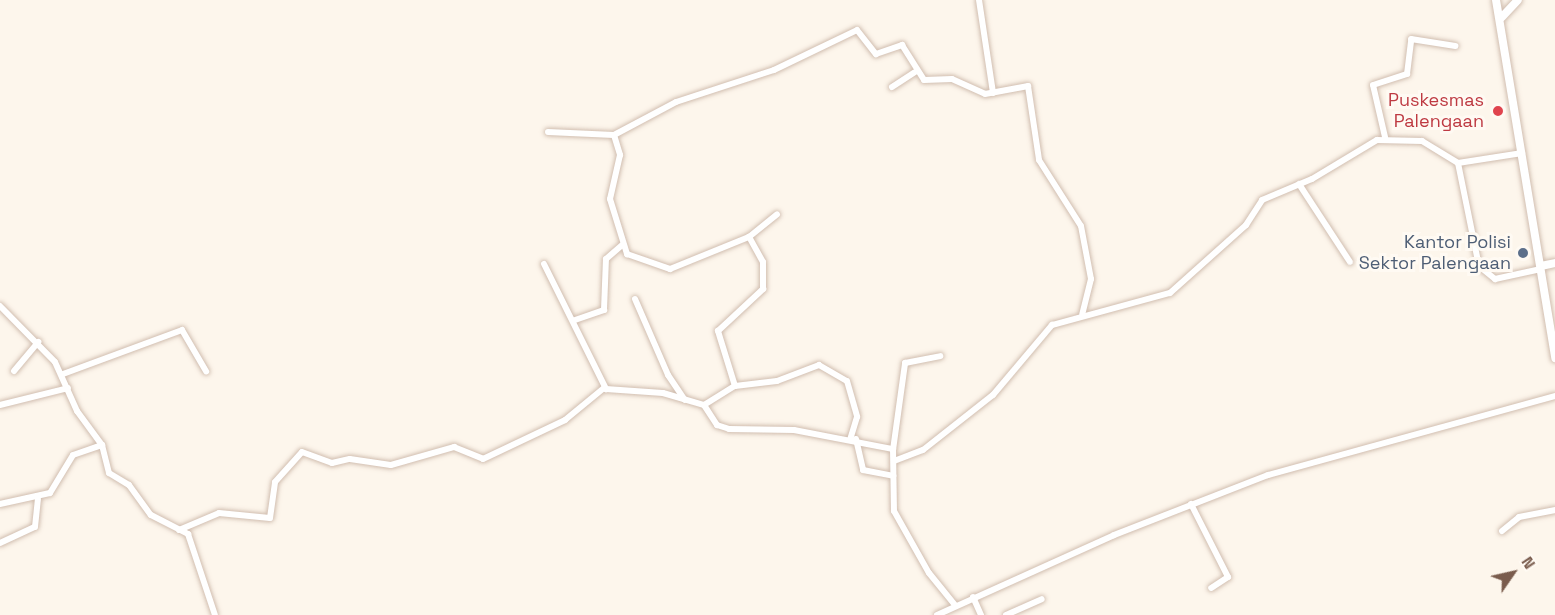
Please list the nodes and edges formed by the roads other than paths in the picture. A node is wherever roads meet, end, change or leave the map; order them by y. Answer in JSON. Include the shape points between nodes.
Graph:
{"nodes":[{"id":1,"x":979,"y":0,"type":"edge"},
{"id":2,"x":1496,"y":0,"type":"edge"},
{"id":3,"x":1518,"y":0,"type":"edge"},
{"id":4,"x":1502,"y":17,"type":"junction"},
{"id":5,"x":1455,"y":46,"type":"dead end"},
{"id":6,"x":915,"y":72,"type":"junction"},
{"id":7,"x":892,"y":87,"type":"dead end"},
{"id":8,"x":993,"y":93,"type":"junction"},
{"id":9,"x":548,"y":132,"type":"dead end"},
{"id":10,"x":614,"y":135,"type":"junction"},
{"id":11,"x":1385,"y":137,"type":"junction"},
{"id":12,"x":1522,"y":153,"type":"junction"},
{"id":13,"x":1458,"y":163,"type":"junction"},
{"id":14,"x":1299,"y":184,"type":"junction"},
{"id":15,"x":777,"y":214,"type":"dead end"},
{"id":16,"x":748,"y":237,"type":"junction"},
{"id":17,"x":622,"y":245,"type":"junction"},
{"id":18,"x":1350,"y":262,"type":"dead end"},
{"id":19,"x":1555,"y":263,"type":"edge"},
{"id":20,"x":544,"y":264,"type":"dead end"},
{"id":21,"x":1541,"y":268,"type":"junction"},
{"id":22,"x":635,"y":299,"type":"dead end"},
{"id":23,"x":0,"y":306,"type":"edge"},
{"id":24,"x":1082,"y":314,"type":"junction"},
{"id":25,"x":575,"y":320,"type":"junction"},
{"id":26,"x":1553,"y":337,"type":"edge"},
{"id":27,"x":38,"y":342,"type":"junction"},
{"id":28,"x":940,"y":356,"type":"dead end"},
{"id":29,"x":1555,"y":358,"type":"edge"},
{"id":30,"x":14,"y":371,"type":"dead end"},
{"id":31,"x":206,"y":371,"type":"dead end"},
{"id":32,"x":63,"y":374,"type":"junction"},
{"id":33,"x":735,"y":386,"type":"junction"},
{"id":34,"x":68,"y":388,"type":"junction"},
{"id":35,"x":604,"y":388,"type":"junction"},
{"id":36,"x":1555,"y":396,"type":"edge"},
{"id":37,"x":688,"y":404,"type":"junction"},
{"id":38,"x":0,"y":405,"type":"edge"},
{"id":39,"x":704,"y":405,"type":"junction"},
{"id":40,"x":853,"y":440,"type":"junction"},
{"id":41,"x":102,"y":445,"type":"junction"},
{"id":42,"x":893,"y":450,"type":"junction"},
{"id":43,"x":894,"y":460,"type":"junction"},
{"id":44,"x":893,"y":476,"type":"junction"},
{"id":45,"x":38,"y":499,"type":"junction"},
{"id":46,"x":0,"y":504,"type":"edge"},
{"id":47,"x":1191,"y":504,"type":"junction"},
{"id":48,"x":1555,"y":510,"type":"edge"},
{"id":49,"x":179,"y":530,"type":"junction"},
{"id":50,"x":1502,"y":531,"type":"dead end"},
{"id":51,"x":0,"y":543,"type":"edge"},
{"id":52,"x":1211,"y":588,"type":"dead end"},
{"id":53,"x":973,"y":597,"type":"junction"},
{"id":54,"x":1042,"y":599,"type":"dead end"},
{"id":55,"x":955,"y":605,"type":"junction"},
{"id":56,"x":216,"y":615,"type":"edge"},
{"id":57,"x":937,"y":615,"type":"edge"},
{"id":58,"x":981,"y":615,"type":"edge"},
{"id":59,"x":1006,"y":615,"type":"edge"}],
"edges":[{"from":1,"to":8,"type":"street"},
{"from":2,"to":4,"type":"street"},
{"from":3,"to":4,"type":"street"},
{"from":4,"to":12,"type":"street"},
{"from":5,"to":11,"type":"street","via":[[1411,39],[1407,74],[1373,85]]},
{"from":6,"to":7,"type":"street"},
{"from":6,"to":8,"type":"street","via":[[924,80],[947,79],[975,93]]},
{"from":6,"to":10,"type":"street","via":[[902,45],[876,54],[854,30],[774,70],[676,102]]},
{"from":8,"to":24,"type":"street","via":[[1029,87],[1039,160],[1081,226],[1091,279]]},
{"from":9,"to":10,"type":"street"},
{"from":10,"to":17,"type":"street","via":[[620,155],[610,199]]},
{"from":11,"to":13,"type":"street","via":[[1422,141]]},
{"from":11,"to":14,"type":"street"},
{"from":12,"to":13,"type":"street"},
{"from":12,"to":21,"type":"street"},
{"from":13,"to":21,"type":"street","via":[[1479,266],[1496,279]]},
{"from":14,"to":18,"type":"street"},
{"from":14,"to":24,"type":"street","via":[[1262,200],[1246,225],[1174,291]]},
{"from":15,"to":16,"type":"street"},
{"from":16,"to":17,"type":"street","via":[[670,269],[630,256]]},
{"from":16,"to":33,"type":"street","via":[[763,262],[763,289],[718,331]]},
{"from":17,"to":25,"type":"street","via":[[606,262],[604,310]]},
{"from":19,"to":21,"type":"street"},
{"from":20,"to":25,"type":"street"},
{"from":21,"to":26,"type":"street"},
{"from":22,"to":37,"type":"street","via":[[668,375]]},
{"from":23,"to":27,"type":"street"},
{"from":24,"to":43,"type":"street","via":[[1045,330],[997,390],[950,431],[917,454]]},
{"from":25,"to":35,"type":"street"},
{"from":26,"to":29,"type":"street"},
{"from":27,"to":30,"type":"street"},
{"from":27,"to":32,"type":"street"},
{"from":28,"to":42,"type":"street","via":[[905,363]]},
{"from":31,"to":32,"type":"street","via":[[182,330]]},
{"from":32,"to":34,"type":"street"},
{"from":33,"to":39,"type":"street"},
{"from":33,"to":40,"type":"street","via":[[777,381],[807,366],[839,372],[848,384],[857,417]]},
{"from":34,"to":38,"type":"street"},
{"from":34,"to":41,"type":"street"},
{"from":35,"to":37,"type":"street","via":[[663,393]]},
{"from":35,"to":49,"type":"street","via":[[565,420],[483,459],[454,447],[391,465],[350,459],[332,463],[302,452],[275,482],[270,518],[219,513]]},
{"from":36,"to":47,"type":"street","via":[[1336,454]]},
{"from":37,"to":39,"type":"street"},
{"from":39,"to":40,"type":"street","via":[[717,424],[729,429],[794,430]]},
{"from":40,"to":42,"type":"street"},
{"from":40,"to":44,"type":"street","via":[[862,470]]},
{"from":41,"to":45,"type":"street","via":[[73,455],[52,492]]},
{"from":41,"to":49,"type":"street","via":[[112,477],[129,485],[150,515]]},
{"from":42,"to":43,"type":"street"},
{"from":43,"to":44,"type":"street"},
{"from":44,"to":55,"type":"street","via":[[894,511],[929,573]]},
{"from":45,"to":46,"type":"street"},
{"from":45,"to":51,"type":"street","via":[[35,527]]},
{"from":47,"to":52,"type":"street","via":[[1228,577]]},
{"from":47,"to":53,"type":"street"},
{"from":48,"to":50,"type":"street","via":[[1519,517]]},
{"from":49,"to":56,"type":"street","via":[[190,537]]},
{"from":53,"to":55,"type":"street"},
{"from":53,"to":58,"type":"street"},
{"from":54,"to":59,"type":"street"},
{"from":55,"to":57,"type":"street"}]}
